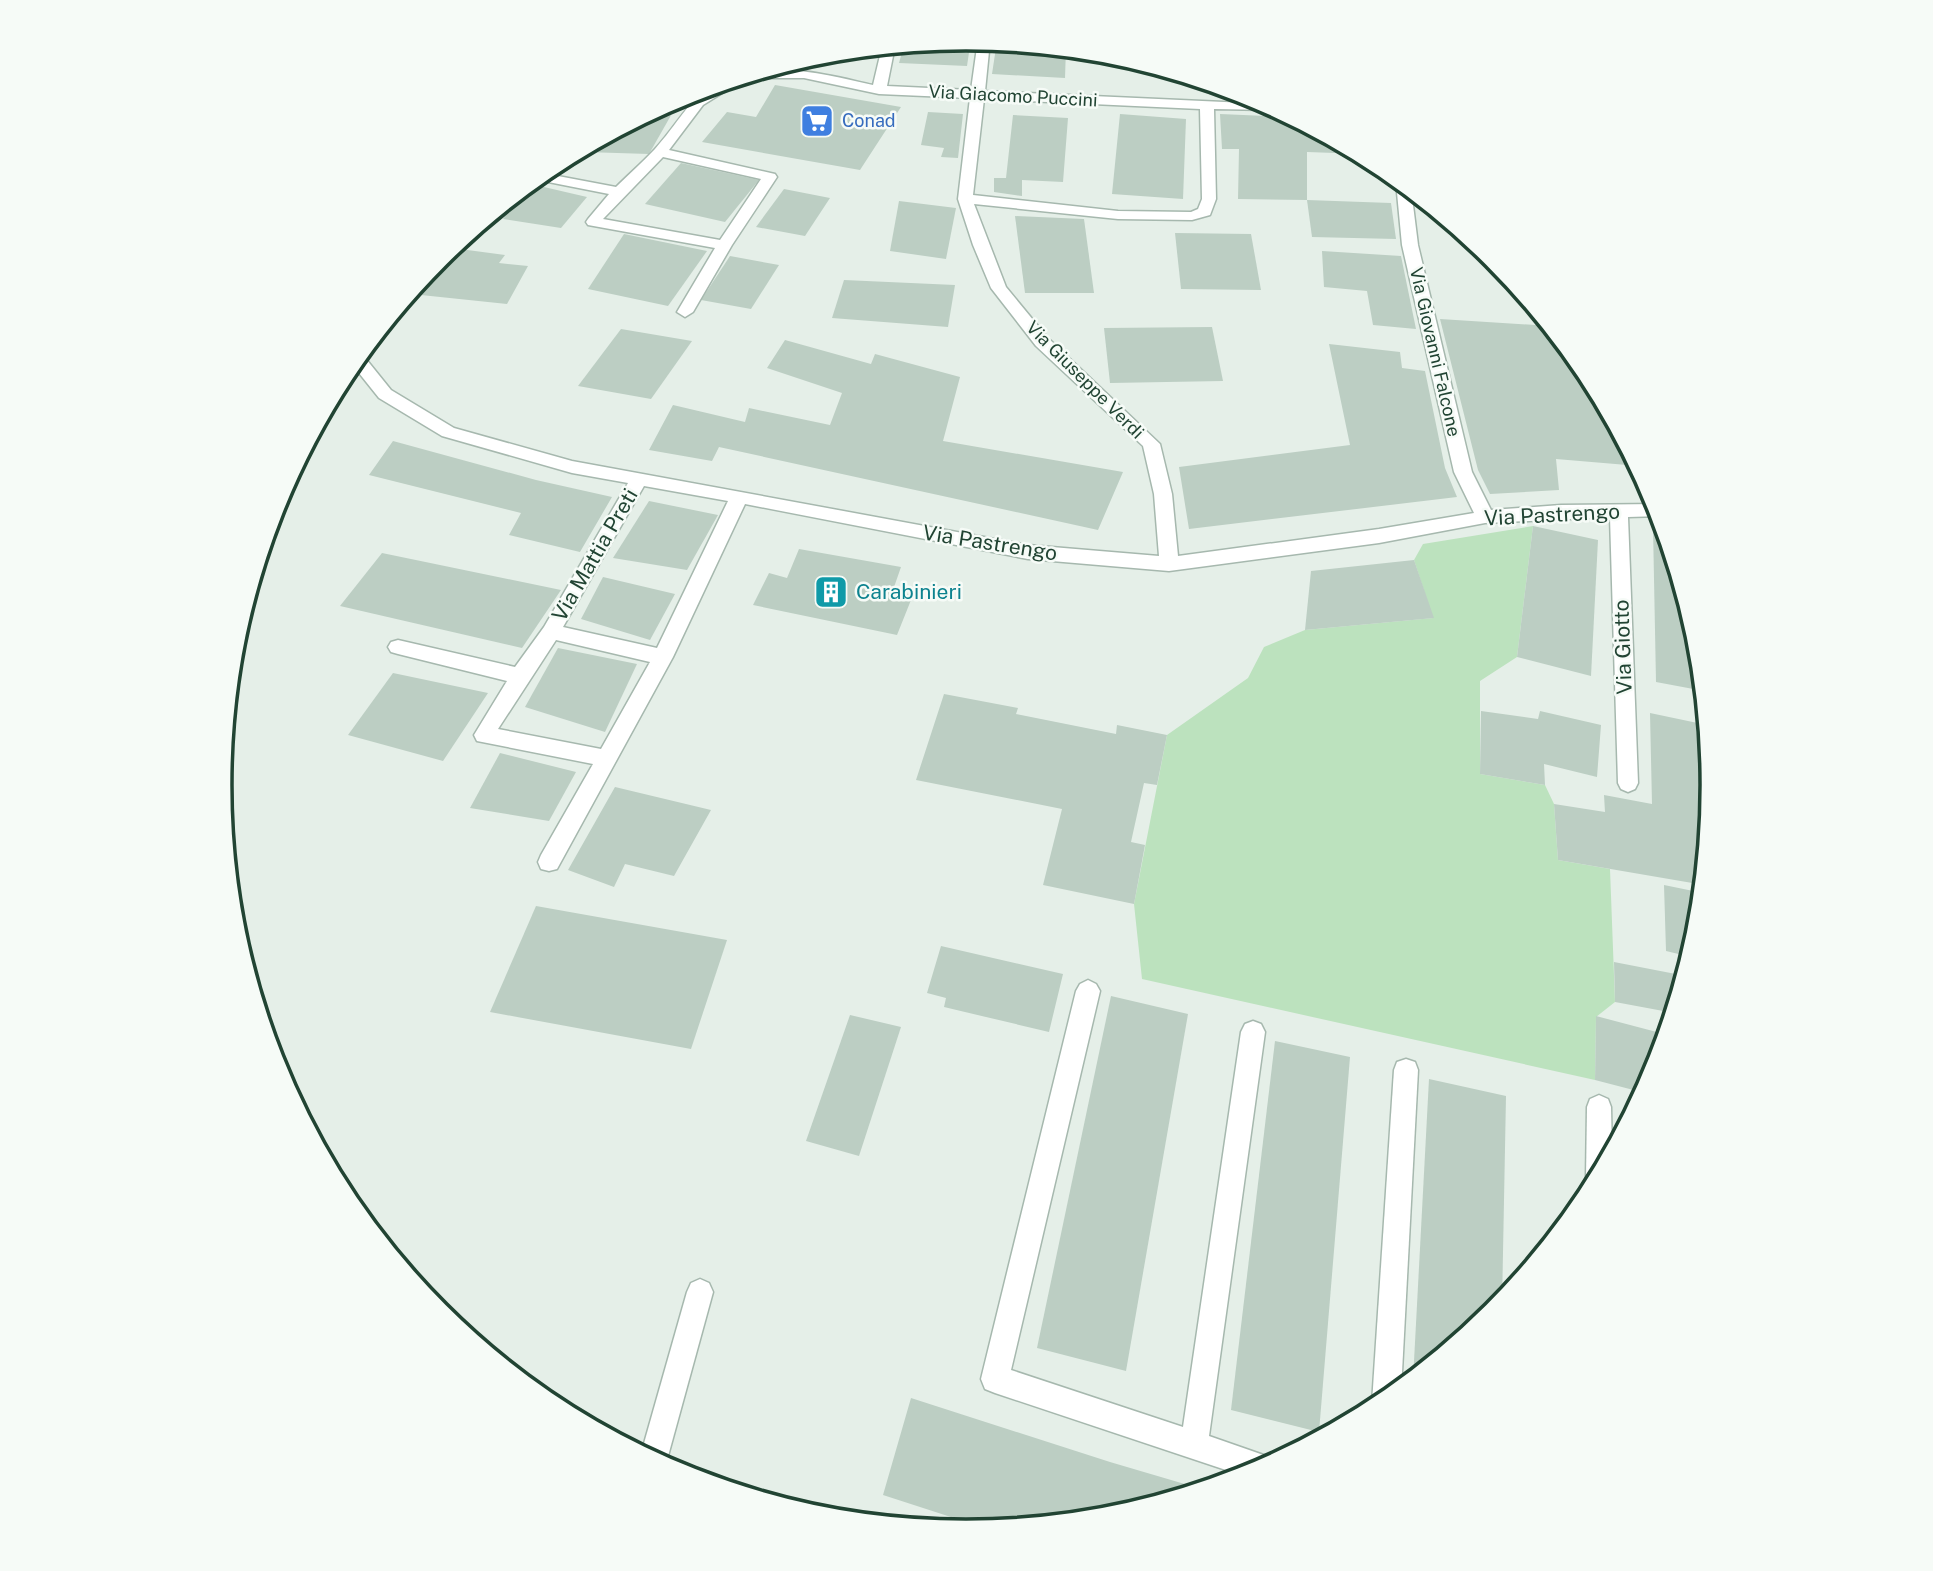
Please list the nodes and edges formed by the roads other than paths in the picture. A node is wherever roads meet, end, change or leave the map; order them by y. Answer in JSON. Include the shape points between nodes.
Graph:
{"nodes":[{"id":1,"x":983,"y":51,"type":"edge"},
{"id":2,"x":887,"y":55,"type":"edge"},
{"id":3,"x":798,"y":71,"type":"edge"},
{"id":4,"x":879,"y":90,"type":"junction"},
{"id":5,"x":977,"y":94,"type":"junction"},
{"id":6,"x":698,"y":102,"type":"edge"},
{"id":7,"x":1207,"y":104,"type":"junction"},
{"id":8,"x":1246,"y":106,"type":"edge"},
{"id":9,"x":660,"y":152,"type":"junction"},
{"id":10,"x":552,"y":179,"type":"edge"},
{"id":11,"x":619,"y":192,"type":"junction"},
{"id":12,"x":1405,"y":196,"type":"edge"},
{"id":13,"x":965,"y":199,"type":"junction"},
{"id":14,"x":724,"y":245,"type":"junction"},
{"id":15,"x":685,"y":312,"type":"dead end"},
{"id":16,"x":363,"y":367,"type":"edge"},
{"id":17,"x":639,"y":479,"type":"junction"},
{"id":18,"x":739,"y":497,"type":"junction"},
{"id":19,"x":1619,"y":510,"type":"junction"},
{"id":20,"x":1647,"y":510,"type":"edge"},
{"id":21,"x":1485,"y":517,"type":"junction"},
{"id":22,"x":1169,"y":564,"type":"junction"},
{"id":23,"x":551,"y":632,"type":"junction"},
{"id":24,"x":398,"y":647,"type":"dead end"},
{"id":25,"x":663,"y":657,"type":"junction"},
{"id":26,"x":520,"y":676,"type":"junction"},
{"id":27,"x":607,"y":758,"type":"junction"},
{"id":28,"x":1628,"y":783,"type":"dead end"},
{"id":29,"x":549,"y":862,"type":"dead end"},
{"id":30,"x":1088,"y":991,"type":"dead end"},
{"id":31,"x":1253,"y":1032,"type":"dead end"},
{"id":32,"x":1406,"y":1070,"type":"dead end"},
{"id":33,"x":1599,"y":1107,"type":"dead end"},
{"id":34,"x":1600,"y":1158,"type":"edge"},
{"id":35,"x":699,"y":1292,"type":"dead end"},
{"id":36,"x":1387,"y":1387,"type":"edge"},
{"id":37,"x":1194,"y":1446,"type":"junction"},
{"id":38,"x":656,"y":1450,"type":"edge"},
{"id":39,"x":1249,"y":1464,"type":"edge"}],
"edges":[{"from":1,"to":5,"type":"street","name":"Via Giuseppe Verdi"},
{"from":2,"to":4,"type":"street"},
{"from":3,"to":4,"type":"street","name":"Via Giacomo Puccini"},
{"from":4,"to":5,"type":"street","name":"Via Giacomo Puccini"},
{"from":5,"to":7,"type":"street","name":"Via Giacomo Puccini"},
{"from":5,"to":13,"type":"street","name":"Via Giuseppe Verdi"},
{"from":6,"to":9,"type":"street"},
{"from":7,"to":8,"type":"street","name":"Via Giacomo Puccini"},
{"from":7,"to":13,"type":"street","via":[[1209,200],[1205,212],[1192,216],[1118,215]]},
{"from":9,"to":11,"type":"street"},
{"from":9,"to":14,"type":"street","via":[[770,177]]},
{"from":10,"to":11,"type":"street"},
{"from":11,"to":14,"type":"street","via":[[593,222]]},
{"from":12,"to":21,"type":"street","name":"Via Giovanni Falcone","via":[[1410,245],[1463,472]]},
{"from":13,"to":22,"type":"street","name":"Via Giuseppe Verdi","via":[[999,288],[1042,342],[1152,444],[1163,494]]},
{"from":14,"to":15,"type":"street"},
{"from":16,"to":17,"type":"street","name":"Via Pastrengo","via":[[385,394],[448,432],[572,467]]},
{"from":17,"to":18,"type":"street","name":"Via Pastrengo"},
{"from":17,"to":23,"type":"street","name":"Via Mattia Preti"},
{"from":18,"to":22,"type":"street","name":"Via Pastrengo","via":[[1028,552]]},
{"from":18,"to":25,"type":"street"},
{"from":19,"to":20,"type":"street","name":"Via Pastrengo"},
{"from":19,"to":21,"type":"street","name":"Via Pastrengo"},
{"from":19,"to":28,"type":"street","name":"Via Giotto"},
{"from":21,"to":22,"type":"street","name":"Via Pastrengo"},
{"from":23,"to":25,"type":"street","name":"Via Mattia Preti"},
{"from":23,"to":26,"type":"street","name":"Via Mattia Preti"},
{"from":24,"to":26,"type":"street"},
{"from":25,"to":27,"type":"street"},
{"from":26,"to":27,"type":"street","name":"Via Mattia Preti","via":[[484,735]]},
{"from":27,"to":29,"type":"street"},
{"from":30,"to":37,"type":"street","via":[[995,1379]]},
{"from":31,"to":37,"type":"street"},
{"from":32,"to":36,"type":"street"},
{"from":33,"to":34,"type":"street"},
{"from":35,"to":38,"type":"street"},
{"from":37,"to":39,"type":"street"}]}
